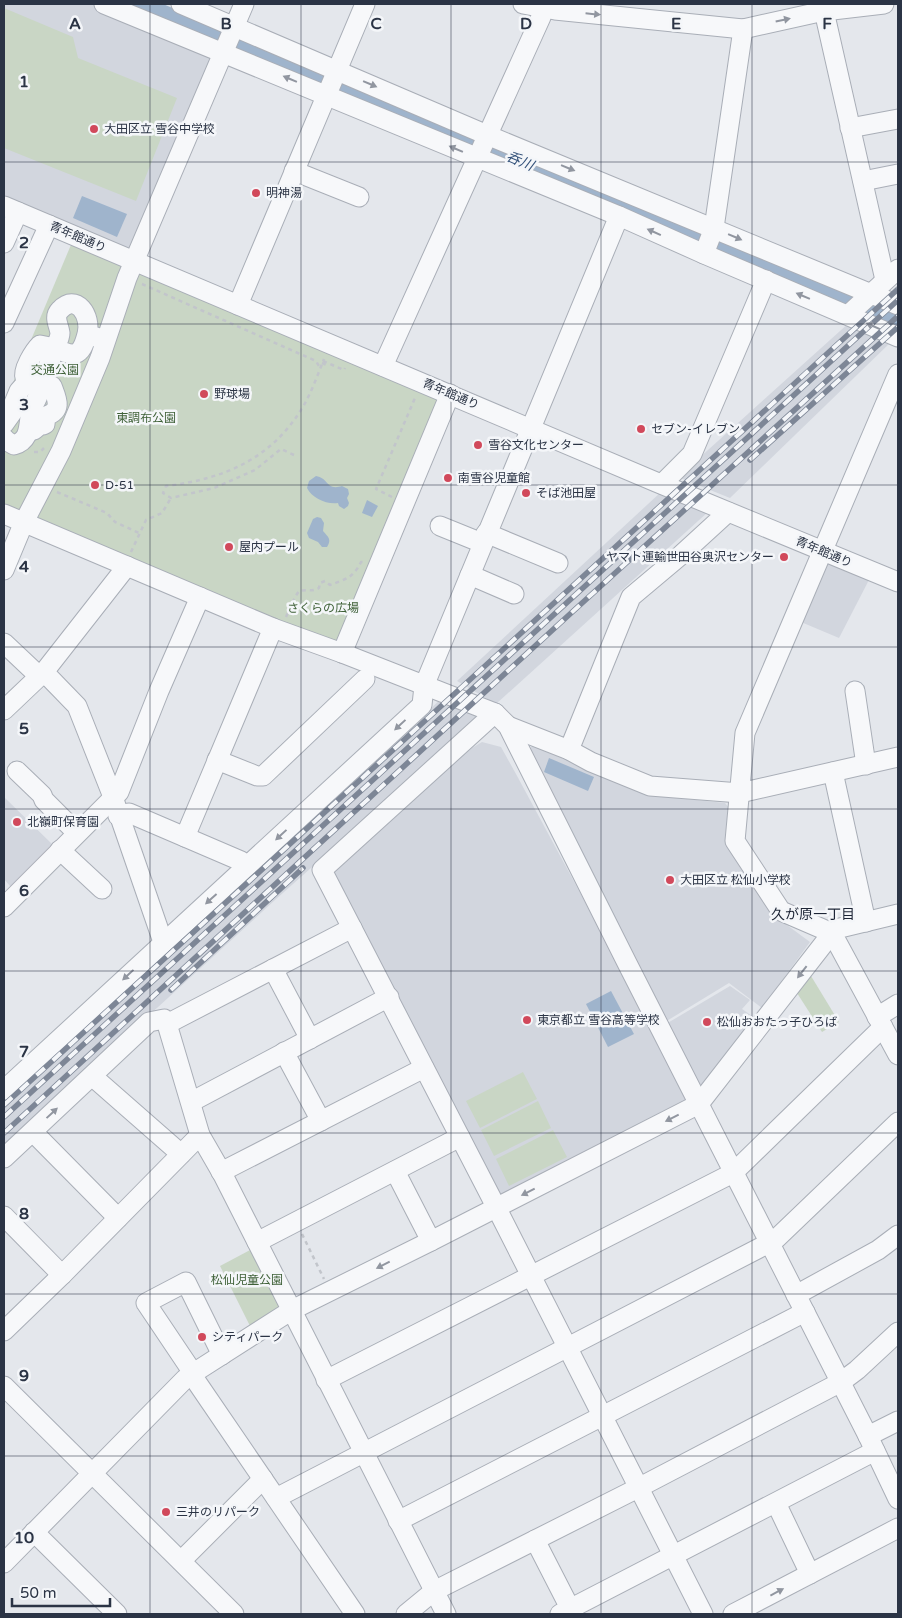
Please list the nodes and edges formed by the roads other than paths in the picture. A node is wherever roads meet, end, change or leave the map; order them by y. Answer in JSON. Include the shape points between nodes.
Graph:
{"nodes":[{"id":1,"x":180,"y":4,"type":"edge"},
{"id":2,"x":244,"y":4,"type":"edge"},
{"id":3,"x":365,"y":4,"type":"edge"},
{"id":4,"x":523,"y":4,"type":"edge"},
{"id":5,"x":884,"y":4,"type":"edge"},
{"id":6,"x":116,"y":6,"type":"edge"},
{"id":7,"x":545,"y":6,"type":"edge"},
{"id":8,"x":824,"y":8,"type":"edge"},
{"id":9,"x":233,"y":28,"type":"junction"},
{"id":10,"x":743,"y":29,"type":"junction"},
{"id":11,"x":223,"y":51,"type":"junction"},
{"id":12,"x":336,"y":72,"type":"junction"},
{"id":13,"x":326,"y":94,"type":"junction"},
{"id":14,"x":898,"y":119,"type":"edge"},
{"id":15,"x":850,"y":128,"type":"junction"},
{"id":16,"x":486,"y":137,"type":"junction"},
{"id":17,"x":477,"y":157,"type":"junction"},
{"id":18,"x":294,"y":171,"type":"junction"},
{"id":19,"x":898,"y":174,"type":"edge"},
{"id":20,"x":863,"y":182,"type":"junction"},
{"id":21,"x":359,"y":197,"type":"dead end"},
{"id":22,"x":11,"y":209,"type":"edge"},
{"id":23,"x":619,"y":216,"type":"junction"},
{"id":24,"x":49,"y":225,"type":"junction"},
{"id":25,"x":709,"y":242,"type":"junction"},
{"id":26,"x":4,"y":243,"type":"edge"},
{"id":27,"x":131,"y":269,"type":"junction"},
{"id":28,"x":766,"y":280,"type":"junction"},
{"id":29,"x":885,"y":281,"type":"edge"},
{"id":30,"x":238,"y":304,"type":"junction"},
{"id":31,"x":898,"y":305,"type":"edge"},
{"id":32,"x":848,"y":315,"type":"junction"},
{"id":33,"x":4,"y":323,"type":"edge"},
{"id":34,"x":87,"y":334,"type":"junction"},
{"id":35,"x":898,"y":337,"type":"edge"},
{"id":36,"x":105,"y":340,"type":"junction"},
{"id":37,"x":55,"y":348,"type":"junction"},
{"id":38,"x":384,"y":366,"type":"junction"},
{"id":39,"x":898,"y":374,"type":"edge"},
{"id":40,"x":40,"y":383,"type":"junction"},
{"id":41,"x":450,"y":394,"type":"junction"},
{"id":42,"x":81,"y":403,"type":"junction"},
{"id":43,"x":4,"y":424,"type":"edge"},
{"id":44,"x":530,"y":428,"type":"junction"},
{"id":45,"x":4,"y":438,"type":"edge"},
{"id":46,"x":662,"y":484,"type":"junction"},
{"id":47,"x":728,"y":512,"type":"junction"},
{"id":48,"x":4,"y":514,"type":"edge"},
{"id":49,"x":24,"y":522,"type":"junction"},
{"id":50,"x":440,"y":526,"type":"dead end"},
{"id":51,"x":484,"y":538,"type":"junction"},
{"id":52,"x":824,"y":552,"type":"junction"},
{"id":53,"x":558,"y":563,"type":"dead end"},
{"id":54,"x":124,"y":564,"type":"junction"},
{"id":55,"x":4,"y":570,"type":"edge"},
{"id":56,"x":470,"y":575,"type":"junction"},
{"id":57,"x":898,"y":582,"type":"edge"},
{"id":58,"x":514,"y":594,"type":"dead end"},
{"id":59,"x":200,"y":597,"type":"junction"},
{"id":60,"x":279,"y":624,"type":"junction"},
{"id":61,"x":4,"y":643,"type":"edge"},
{"id":62,"x":342,"y":653,"type":"junction"},
{"id":63,"x":41,"y":674,"type":"junction"},
{"id":64,"x":365,"y":678,"type":"dead end"},
{"id":65,"x":424,"y":686,"type":"junction"},
{"id":66,"x":852,"y":701,"type":"dead end"},
{"id":67,"x":4,"y":710,"type":"edge"},
{"id":68,"x":502,"y":720,"type":"junction"},
{"id":69,"x":569,"y":750,"type":"junction"},
{"id":70,"x":898,"y":757,"type":"edge"},
{"id":71,"x":217,"y":760,"type":"junction"},
{"id":72,"x":866,"y":764,"type":"junction"},
{"id":73,"x":17,"y":771,"type":"dead end"},
{"id":74,"x":834,"y":772,"type":"junction"},
{"id":75,"x":740,"y":793,"type":"junction"},
{"id":76,"x":113,"y":797,"type":"junction"},
{"id":77,"x":118,"y":816,"type":"junction"},
{"id":78,"x":77,"y":833,"type":"junction"},
{"id":79,"x":185,"y":837,"type":"junction"},
{"id":80,"x":60,"y":850,"type":"junction"},
{"id":81,"x":247,"y":866,"type":"junction"},
{"id":82,"x":102,"y":889,"type":"dead end"},
{"id":83,"x":6,"y":898,"type":"edge"},
{"id":84,"x":898,"y":914,"type":"edge"},
{"id":85,"x":866,"y":922,"type":"junction"},
{"id":86,"x":352,"y":928,"type":"junction"},
{"id":87,"x":832,"y":934,"type":"junction"},
{"id":88,"x":163,"y":942,"type":"junction"},
{"id":89,"x":273,"y":969,"type":"junction"},
{"id":90,"x":389,"y":997,"type":"junction"},
{"id":91,"x":898,"y":1004,"type":"edge"},
{"id":92,"x":880,"y":1022,"type":"junction"},
{"id":93,"x":167,"y":1024,"type":"junction"},
{"id":94,"x":310,"y":1039,"type":"junction"},
{"id":95,"x":284,"y":1052,"type":"junction"},
{"id":96,"x":898,"y":1055,"type":"edge"},
{"id":97,"x":424,"y":1068,"type":"junction"},
{"id":98,"x":92,"y":1076,"type":"junction"},
{"id":99,"x":4,"y":1090,"type":"edge"},
{"id":100,"x":191,"y":1102,"type":"junction"},
{"id":101,"x":700,"y":1104,"type":"junction"},
{"id":102,"x":321,"y":1121,"type":"junction"},
{"id":103,"x":898,"y":1122,"type":"edge"},
{"id":104,"x":33,"y":1132,"type":"junction"},
{"id":105,"x":200,"y":1134,"type":"junction"},
{"id":106,"x":460,"y":1137,"type":"junction"},
{"id":107,"x":181,"y":1154,"type":"junction"},
{"id":108,"x":4,"y":1158,"type":"edge"},
{"id":109,"x":395,"y":1171,"type":"junction"},
{"id":110,"x":221,"y":1172,"type":"junction"},
{"id":111,"x":734,"y":1173,"type":"junction"},
{"id":112,"x":496,"y":1208,"type":"junction"},
{"id":113,"x":4,"y":1216,"type":"edge"},
{"id":114,"x":118,"y":1218,"type":"junction"},
{"id":115,"x":898,"y":1235,"type":"edge"},
{"id":116,"x":431,"y":1241,"type":"junction"},
{"id":117,"x":257,"y":1242,"type":"junction"},
{"id":118,"x":769,"y":1243,"type":"junction"},
{"id":119,"x":62,"y":1275,"type":"junction"},
{"id":120,"x":531,"y":1277,"type":"junction"},
{"id":121,"x":796,"y":1295,"type":"junction"},
{"id":122,"x":292,"y":1310,"type":"junction"},
{"id":123,"x":805,"y":1312,"type":"junction"},
{"id":124,"x":4,"y":1331,"type":"edge"},
{"id":125,"x":898,"y":1332,"type":"edge"},
{"id":126,"x":567,"y":1348,"type":"junction"},
{"id":127,"x":222,"y":1355,"type":"junction"},
{"id":128,"x":192,"y":1374,"type":"junction"},
{"id":129,"x":326,"y":1380,"type":"junction"},
{"id":130,"x":841,"y":1382,"type":"junction"},
{"id":131,"x":4,"y":1386,"type":"edge"},
{"id":132,"x":602,"y":1416,"type":"junction"},
{"id":133,"x":898,"y":1421,"type":"edge"},
{"id":134,"x":872,"y":1444,"type":"junction"},
{"id":135,"x":364,"y":1454,"type":"junction"},
{"id":136,"x":92,"y":1472,"type":"junction"},
{"id":137,"x":263,"y":1479,"type":"junction"},
{"id":138,"x":638,"y":1488,"type":"junction"},
{"id":139,"x":276,"y":1498,"type":"junction"},
{"id":140,"x":898,"y":1499,"type":"edge"},
{"id":141,"x":776,"y":1503,"type":"junction"},
{"id":142,"x":398,"y":1520,"type":"junction"},
{"id":143,"x":898,"y":1528,"type":"edge"},
{"id":144,"x":34,"y":1532,"type":"junction"},
{"id":145,"x":535,"y":1540,"type":"junction"},
{"id":146,"x":673,"y":1557,"type":"junction"},
{"id":147,"x":181,"y":1561,"type":"junction"},
{"id":148,"x":4,"y":1563,"type":"edge"},
{"id":149,"x":810,"y":1574,"type":"junction"},
{"id":150,"x":434,"y":1591,"type":"junction"},
{"id":151,"x":568,"y":1612,"type":"edge"},
{"id":152,"x":117,"y":1614,"type":"edge"},
{"id":153,"x":234,"y":1614,"type":"edge"},
{"id":154,"x":355,"y":1614,"type":"edge"},
{"id":155,"x":406,"y":1614,"type":"edge"},
{"id":156,"x":446,"y":1614,"type":"edge"},
{"id":157,"x":703,"y":1614,"type":"edge"},
{"id":158,"x":734,"y":1614,"type":"edge"}],
"edges":[{"from":1,"to":9,"type":"street"},
{"from":2,"to":9,"type":"street"},
{"from":3,"to":12,"type":"street"},
{"from":4,"to":7,"type":"street"},
{"from":5,"to":8,"type":"street"},
{"from":6,"to":11,"type":"street"},
{"from":7,"to":10,"type":"street","one_way":true},
{"from":7,"to":16,"type":"street"},
{"from":10,"to":8,"type":"street","one_way":true},
{"from":8,"to":15,"type":"street"},
{"from":9,"to":11,"type":"street"},
{"from":9,"to":12,"type":"street"},
{"from":10,"to":25,"type":"street"},
{"from":13,"to":11,"type":"street","one_way":true},
{"from":11,"to":27,"type":"street"},
{"from":12,"to":13,"type":"street"},
{"from":12,"to":16,"type":"street","one_way":true},
{"from":17,"to":13,"type":"street","one_way":true},
{"from":13,"to":18,"type":"street"},
{"from":14,"to":15,"type":"street"},
{"from":15,"to":20,"type":"street"},
{"from":16,"to":17,"type":"street"},
{"from":16,"to":25,"type":"street","one_way":true},
{"from":17,"to":23,"type":"street"},
{"from":17,"to":38,"type":"street"},
{"from":18,"to":21,"type":"street"},
{"from":18,"to":30,"type":"street"},
{"from":19,"to":20,"type":"street"},
{"from":20,"to":29,"type":"street"},
{"from":22,"to":24,"type":"street","name":"青年館通り"},
{"from":22,"to":26,"type":"street"},
{"from":25,"to":23,"type":"street","one_way":true},
{"from":23,"to":44,"type":"street"},
{"from":24,"to":27,"type":"street","name":"青年館通り"},
{"from":24,"to":33,"type":"street"},
{"from":25,"to":28,"type":"street"},
{"from":25,"to":29,"type":"street","one_way":true},
{"from":27,"to":30,"type":"street","name":"青年館通り"},
{"from":27,"to":36,"type":"street"},
{"from":32,"to":28,"type":"street","one_way":true},
{"from":28,"to":46,"type":"street","via":[[692,454]]},
{"from":29,"to":31,"type":"street"},
{"from":29,"to":32,"type":"street"},
{"from":30,"to":38,"type":"street","name":"青年館通り"},
{"from":35,"to":32,"type":"street","one_way":true},
{"from":34,"to":36,"type":"street"},
{"from":34,"to":37,"type":"street","via":[[80,352],[69,354]]},
{"from":34,"to":37,"type":"street","via":[[89,328],[80,306],[65,306],[57,315],[60,336]]},
{"from":36,"to":42,"type":"street"},
{"from":37,"to":40,"type":"street","via":[[40,346],[36,349],[24,372],[25,378]]},
{"from":38,"to":41,"type":"street","name":"青年館通り"},
{"from":39,"to":52,"type":"street"},
{"from":40,"to":42,"type":"street"},
{"from":40,"to":43,"type":"street","via":[[19,391],[14,410]]},
{"from":40,"to":45,"type":"street","via":[[24,440],[14,445]]},
{"from":41,"to":44,"type":"street","name":"青年館通り"},
{"from":41,"to":62,"type":"street"},
{"from":42,"to":49,"type":"street","via":[[61,451]]},
{"from":44,"to":46,"type":"street","name":"青年館通り"},
{"from":44,"to":51,"type":"street"},
{"from":46,"to":47,"type":"street","name":"青年館通り"},
{"from":47,"to":52,"type":"street","name":"青年館通り"},
{"from":47,"to":69,"type":"street","via":[[630,597]]},
{"from":48,"to":49,"type":"street"},
{"from":49,"to":54,"type":"street"},
{"from":49,"to":55,"type":"street"},
{"from":50,"to":51,"type":"street"},
{"from":51,"to":53,"type":"street"},
{"from":51,"to":56,"type":"street"},
{"from":52,"to":57,"type":"street","name":"青年館通り"},
{"from":52,"to":75,"type":"street","via":[[745,733]]},
{"from":54,"to":59,"type":"street"},
{"from":54,"to":63,"type":"street"},
{"from":56,"to":58,"type":"street"},
{"from":56,"to":65,"type":"street"},
{"from":59,"to":60,"type":"street","via":[[233,605]]},
{"from":59,"to":76,"type":"street","via":[[119,792]]},
{"from":60,"to":62,"type":"street"},
{"from":60,"to":71,"type":"street"},
{"from":61,"to":63,"type":"street"},
{"from":62,"to":65,"type":"street"},
{"from":63,"to":67,"type":"street"},
{"from":63,"to":76,"type":"street","via":[[77,706]]},
{"from":64,"to":71,"type":"street","via":[[263,776]]},
{"from":65,"to":68,"type":"street"},
{"from":65,"to":81,"type":"street","one_way":true,"via":[[422,705]]},
{"from":66,"to":72,"type":"street"},
{"from":68,"to":69,"type":"street"},
{"from":68,"to":86,"type":"street","via":[[322,870]]},
{"from":68,"to":101,"type":"street"},
{"from":69,"to":75,"type":"street","via":[[650,786]]},
{"from":70,"to":72,"type":"street"},
{"from":71,"to":79,"type":"street"},
{"from":72,"to":74,"type":"street"},
{"from":73,"to":78,"type":"street"},
{"from":74,"to":75,"type":"street"},
{"from":74,"to":85,"type":"street"},
{"from":75,"to":87,"type":"street","via":[[735,841],[781,911]]},
{"from":76,"to":77,"type":"street"},
{"from":76,"to":78,"type":"street"},
{"from":77,"to":79,"type":"street","via":[[129,813]]},
{"from":77,"to":88,"type":"street"},
{"from":78,"to":80,"type":"street"},
{"from":79,"to":81,"type":"street","via":[[241,860]]},
{"from":80,"to":82,"type":"street"},
{"from":80,"to":83,"type":"street"},
{"from":81,"to":88,"type":"street","one_way":true},
{"from":84,"to":85,"type":"street"},
{"from":85,"to":87,"type":"street","via":[[840,928]]},
{"from":86,"to":89,"type":"street"},
{"from":86,"to":90,"type":"street"},
{"from":87,"to":92,"type":"street"},
{"from":87,"to":101,"type":"street","one_way":true},
{"from":88,"to":99,"type":"street","one_way":true},
{"from":89,"to":93,"type":"street"},
{"from":89,"to":94,"type":"street"},
{"from":90,"to":94,"type":"street"},
{"from":90,"to":97,"type":"street"},
{"from":91,"to":92,"type":"street"},
{"from":92,"to":96,"type":"street"},
{"from":92,"to":111,"type":"street"},
{"from":93,"to":98,"type":"street","via":[[164,1019],[149,1022]]},
{"from":93,"to":100,"type":"street"},
{"from":94,"to":95,"type":"street"},
{"from":95,"to":100,"type":"street"},
{"from":95,"to":102,"type":"street"},
{"from":97,"to":102,"type":"street"},
{"from":97,"to":106,"type":"street"},
{"from":104,"to":98,"type":"street","one_way":true},
{"from":98,"to":107,"type":"street"},
{"from":100,"to":105,"type":"street"},
{"from":101,"to":111,"type":"street"},
{"from":101,"to":112,"type":"street","one_way":true},
{"from":102,"to":110,"type":"street"},
{"from":103,"to":118,"type":"street"},
{"from":104,"to":108,"type":"street"},
{"from":104,"to":114,"type":"street"},
{"from":105,"to":107,"type":"street"},
{"from":105,"to":110,"type":"street"},
{"from":106,"to":109,"type":"street"},
{"from":106,"to":112,"type":"street"},
{"from":107,"to":114,"type":"street"},
{"from":109,"to":116,"type":"street"},
{"from":109,"to":117,"type":"street"},
{"from":110,"to":117,"type":"street"},
{"from":111,"to":118,"type":"street"},
{"from":111,"to":120,"type":"street"},
{"from":112,"to":116,"type":"street"},
{"from":112,"to":120,"type":"street"},
{"from":113,"to":119,"type":"street"},
{"from":114,"to":119,"type":"street"},
{"from":115,"to":121,"type":"street","via":[[878,1250]]},
{"from":116,"to":122,"type":"street","one_way":true},
{"from":117,"to":122,"type":"street"},
{"from":118,"to":121,"type":"street"},
{"from":118,"to":126,"type":"street"},
{"from":119,"to":124,"type":"street"},
{"from":120,"to":126,"type":"street"},
{"from":120,"to":129,"type":"street"},
{"from":121,"to":123,"type":"street"},
{"from":122,"to":127,"type":"street"},
{"from":122,"to":129,"type":"street"},
{"from":123,"to":130,"type":"street"},
{"from":123,"to":132,"type":"street"},
{"from":125,"to":130,"type":"street"},
{"from":126,"to":132,"type":"street"},
{"from":126,"to":135,"type":"street"},
{"from":127,"to":128,"type":"street"},
{"from":127,"to":128,"type":"street","via":[[186,1282],[146,1303]]},
{"from":128,"to":136,"type":"street"},
{"from":128,"to":137,"type":"street"},
{"from":129,"to":135,"type":"street"},
{"from":130,"to":134,"type":"street"},
{"from":130,"to":138,"type":"street"},
{"from":131,"to":136,"type":"street"},
{"from":132,"to":138,"type":"street"},
{"from":132,"to":142,"type":"street"},
{"from":133,"to":134,"type":"street"},
{"from":134,"to":140,"type":"street"},
{"from":134,"to":141,"type":"street"},
{"from":135,"to":139,"type":"street"},
{"from":135,"to":142,"type":"street"},
{"from":136,"to":144,"type":"street"},
{"from":136,"to":147,"type":"street"},
{"from":137,"to":139,"type":"street"},
{"from":137,"to":147,"type":"street"},
{"from":138,"to":145,"type":"street"},
{"from":138,"to":146,"type":"street"},
{"from":139,"to":154,"type":"street"},
{"from":141,"to":146,"type":"street"},
{"from":141,"to":149,"type":"street"},
{"from":142,"to":150,"type":"street"},
{"from":143,"to":149,"type":"street"},
{"from":144,"to":148,"type":"street"},
{"from":144,"to":152,"type":"street"},
{"from":145,"to":150,"type":"street"},
{"from":145,"to":151,"type":"street"},
{"from":146,"to":151,"type":"street"},
{"from":146,"to":157,"type":"street"},
{"from":147,"to":153,"type":"street"},
{"from":158,"to":149,"type":"street","one_way":true},
{"from":150,"to":155,"type":"street"},
{"from":150,"to":156,"type":"street"}]}
